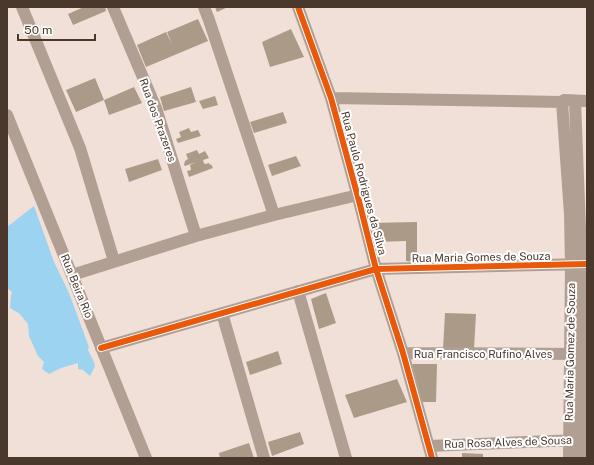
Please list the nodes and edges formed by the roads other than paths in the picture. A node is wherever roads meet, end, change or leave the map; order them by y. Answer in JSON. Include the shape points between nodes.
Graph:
{"nodes":[{"id":1,"x":22,"y":7,"type":"edge"},
{"id":2,"x":113,"y":7,"type":"edge"},
{"id":3,"x":204,"y":7,"type":"edge"},
{"id":4,"x":298,"y":7,"type":"edge"},
{"id":5,"x":331,"y":98,"type":"junction"},
{"id":6,"x":575,"y":101,"type":"junction"},
{"id":7,"x":587,"y":101,"type":"edge"},
{"id":8,"x":562,"y":102,"type":"junction"},
{"id":9,"x":7,"y":115,"type":"edge"},
{"id":10,"x":358,"y":195,"type":"junction"},
{"id":11,"x":274,"y":215,"type":"junction"},
{"id":12,"x":196,"y":236,"type":"junction"},
{"id":13,"x":114,"y":261,"type":"junction"},
{"id":14,"x":580,"y":265,"type":"edge"},
{"id":15,"x":376,"y":269,"type":"junction"},
{"id":16,"x":72,"y":275,"type":"junction"},
{"id":17,"x":298,"y":291,"type":"junction"},
{"id":18,"x":222,"y":313,"type":"junction"},
{"id":19,"x":101,"y":348,"type":"junction"},
{"id":20,"x":403,"y":353,"type":"junction"},
{"id":21,"x":579,"y":354,"type":"edge"},
{"id":22,"x":579,"y":440,"type":"edge"},
{"id":23,"x":429,"y":446,"type":"junction"},
{"id":24,"x":146,"y":458,"type":"edge"},
{"id":25,"x":264,"y":458,"type":"edge"},
{"id":26,"x":346,"y":458,"type":"edge"},
{"id":27,"x":432,"y":458,"type":"edge"},
{"id":28,"x":569,"y":458,"type":"edge"},
{"id":29,"x":580,"y":458,"type":"edge"}],
"edges":[{"from":1,"to":13,"type":"street","via":[[80,148]]},
{"from":2,"to":12,"type":"street","name":"Rua dos Prazeres","via":[[156,108]]},
{"from":3,"to":11,"type":"street"},
{"from":4,"to":5,"type":"street","name":"Rua Paulo Rodrigues da Silva"},
{"from":5,"to":8,"type":"street"},
{"from":5,"to":10,"type":"street","name":"Rua Paulo Rodrigues da Silva"},
{"from":6,"to":7,"type":"street"},
{"from":6,"to":8,"type":"street"},
{"from":6,"to":14,"type":"street","name":"Rua Maria Gomez de Souza"},
{"from":8,"to":14,"type":"street","name":"Rua Maria Gomez de Souza","via":[[570,214]]},
{"from":9,"to":16,"type":"street","name":"Rua Beira Rio"},
{"from":10,"to":11,"type":"street"},
{"from":10,"to":15,"type":"street","name":"Rua Paulo Rodrigues da Silva"},
{"from":11,"to":12,"type":"street"},
{"from":12,"to":13,"type":"street"},
{"from":13,"to":16,"type":"street"},
{"from":14,"to":15,"type":"street","name":"Rua Maria Gomes de Souza"},
{"from":14,"to":21,"type":"street","name":"Rua Maria Gomez de Souza"},
{"from":15,"to":17,"type":"street","name":"Rua Maria Gomes de Souza"},
{"from":15,"to":20,"type":"street","name":"Rua Paulo Rodrigues da Silva"},
{"from":16,"to":19,"type":"street","name":"Rua Beira Rio"},
{"from":17,"to":18,"type":"street","name":"Rua Maria Gomes de Souza"},
{"from":17,"to":26,"type":"street"},
{"from":18,"to":19,"type":"street","name":"Rua Maria Gomes de Souza"},
{"from":18,"to":25,"type":"street"},
{"from":19,"to":24,"type":"street","name":"Rua Beira Rio"},
{"from":20,"to":21,"type":"street","name":"Rua Francisco Rufino Alves"},
{"from":20,"to":23,"type":"street","name":"Rua Paulo Rodrigues da Silva"},
{"from":21,"to":22,"type":"street","name":"Rua Maria Gomez de Souza"},
{"from":22,"to":23,"type":"street","name":"Rua Rosa Alves de Sousa"},
{"from":22,"to":28,"type":"street","name":"Rua Maria Gomez de Souza"},
{"from":22,"to":29,"type":"street","name":"Rua Maria Gomez de Souza"},
{"from":23,"to":27,"type":"street","name":"Rua Paulo Rodrigues da Silva"}]}
